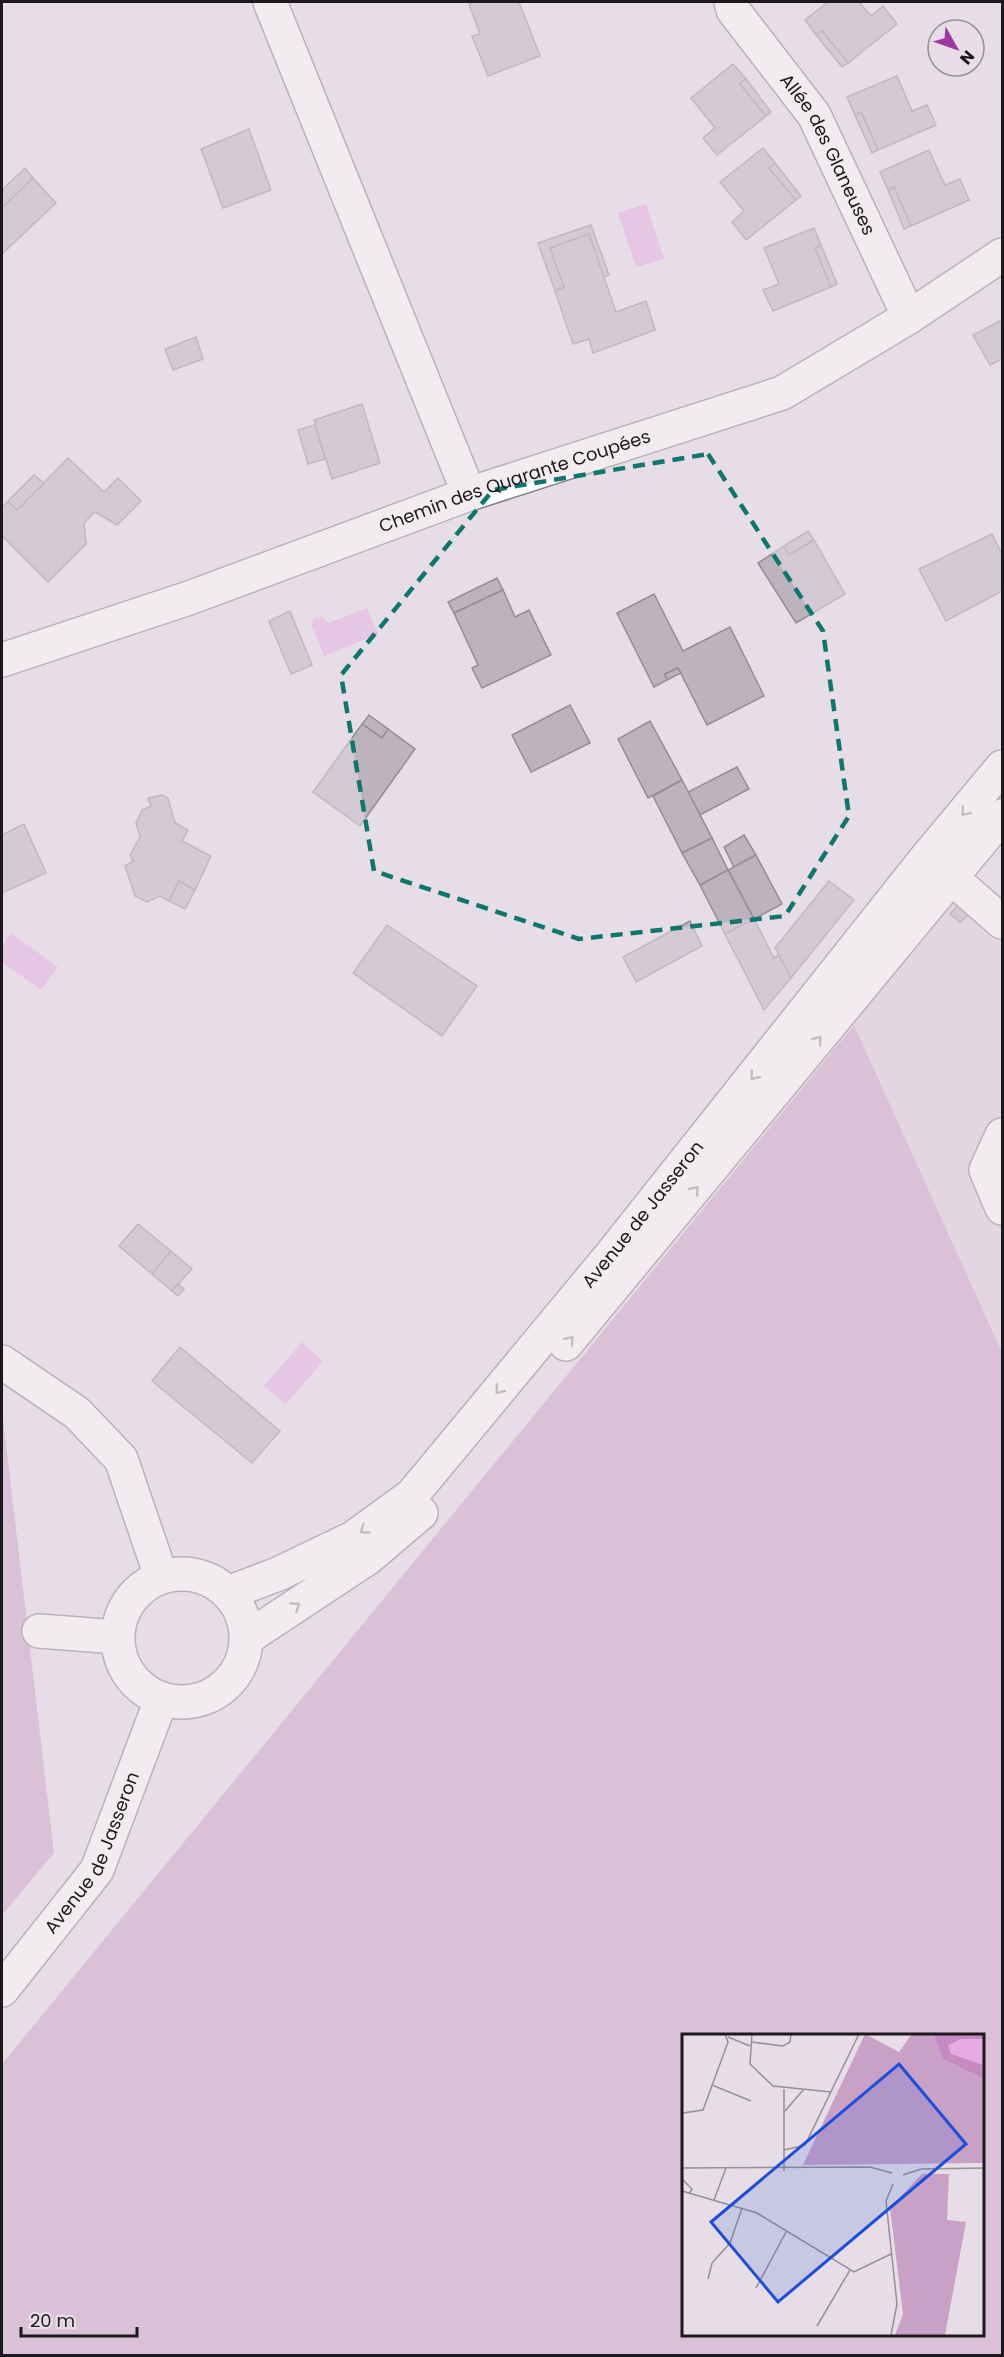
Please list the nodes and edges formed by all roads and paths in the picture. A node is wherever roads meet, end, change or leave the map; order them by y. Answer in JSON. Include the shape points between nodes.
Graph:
{"nodes":[{"id":1,"x":270,"y":2,"type":"edge"},
{"id":2,"x":731,"y":2,"type":"edge"},
{"id":3,"x":1002,"y":255,"type":"edge"},
{"id":4,"x":909,"y":317,"type":"junction"},
{"id":5,"x":470,"y":494,"type":"junction"},
{"id":6,"x":2,"y":660,"type":"edge"},
{"id":7,"x":1002,"y":767,"type":"edge"},
{"id":8,"x":1002,"y":816,"type":"edge"},
{"id":9,"x":939,"y":867,"type":"junction"},
{"id":10,"x":1002,"y":922,"type":"edge"},
{"id":11,"x":1002,"y":1136,"type":"edge"},
{"id":12,"x":1002,"y":1208,"type":"edge"},
{"id":13,"x":2,"y":1362,"type":"edge"},
{"id":14,"x":161,"y":1576,"type":"junction"},
{"id":15,"x":228,"y":1593,"type":"junction"},
{"id":16,"x":39,"y":1631,"type":"dead end"},
{"id":17,"x":117,"y":1637,"type":"junction"},
{"id":18,"x":247,"y":1638,"type":"junction"},
{"id":19,"x":161,"y":1700,"type":"junction"},
{"id":20,"x":2,"y":1990,"type":"edge"}],
"edges":[{"from":1,"to":5,"type":"main road"},
{"from":2,"to":4,"type":"main road","name":"Allée des Glaneuses","via":[[733,10],[814,114]]},
{"from":3,"to":4,"type":"main road","name":"Chemin des Quarante Coupées"},
{"from":4,"to":5,"type":"main road","name":"Chemin des Quarante Coupées","via":[[783,393]]},
{"from":5,"to":6,"type":"main road","name":"Chemin des Quarante Coupées","via":[[189,598]]},
{"from":7,"to":9,"type":"main road","name":"Avenue de Jasseron","one_way":true},
{"from":8,"to":9,"type":"main road","name":"Avenue de Jasseron"},
{"from":9,"to":10,"type":"main road"},
{"from":9,"to":15,"type":"main road","name":"Avenue de Jasseron","one_way":true,"via":[[412,1495],[353,1538]]},
{"from":18,"to":9,"type":"main road","name":"Avenue de Jasseron","one_way":true,"via":[[368,1558],[426,1508],[622,1279]]},
{"from":11,"to":12,"type":"main road","via":[[986,1170]]},
{"from":13,"to":14,"type":"main road","via":[[77,1413],[121,1459]]},
{"from":14,"to":15,"type":"main road","via":[[184,1573],[206,1578]]},
{"from":14,"to":17,"type":"main road","via":[[141,1587],[126,1604]]},
{"from":15,"to":18,"type":"main road","via":[[239,1605]]},
{"from":16,"to":17,"type":"main road"},
{"from":17,"to":19,"type":"main road","via":[[126,1673],[141,1689]]},
{"from":18,"to":19,"type":"main road","via":[[243,1660],[232,1680],[215,1694],[184,1703]]},
{"from":19,"to":20,"type":"main road","name":"Avenue de Jasseron","via":[[97,1870]]}]}
